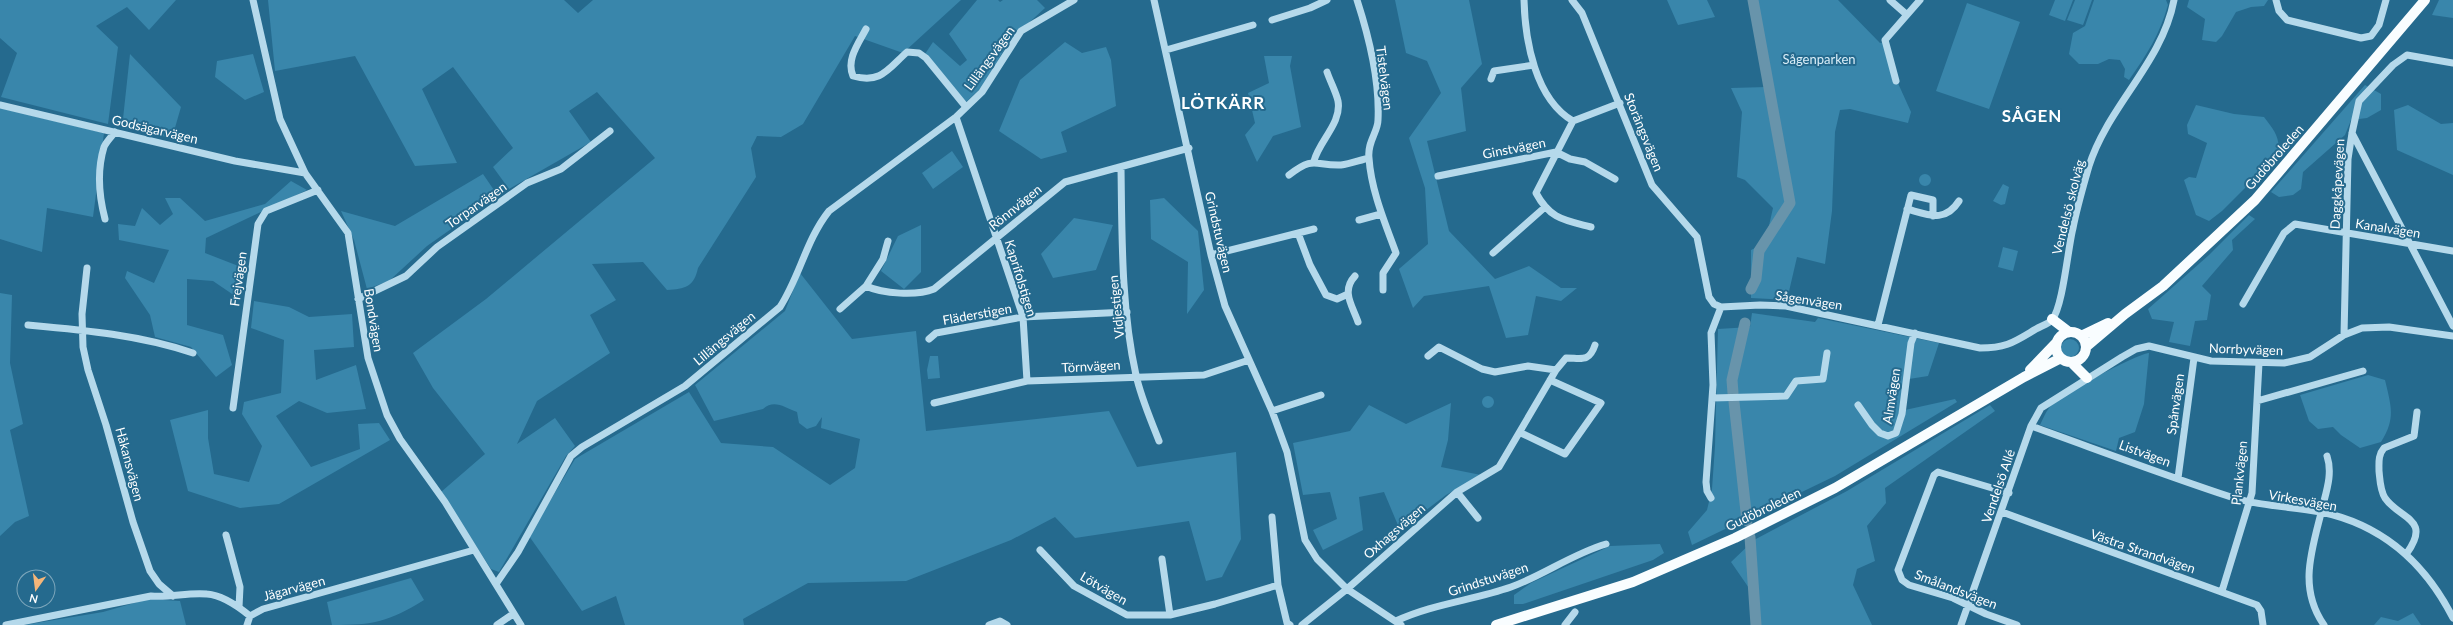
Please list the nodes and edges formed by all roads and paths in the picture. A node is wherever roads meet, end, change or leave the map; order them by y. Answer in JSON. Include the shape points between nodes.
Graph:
{"nodes":[{"id":1,"x":253,"y":0,"type":"edge"},
{"id":2,"x":1074,"y":0,"type":"edge"},
{"id":3,"x":1154,"y":0,"type":"edge"},
{"id":4,"x":1327,"y":0,"type":"edge"},
{"id":5,"x":1357,"y":0,"type":"edge"},
{"id":6,"x":1524,"y":0,"type":"edge"},
{"id":7,"x":1572,"y":0,"type":"edge"},
{"id":8,"x":1890,"y":0,"type":"edge"},
{"id":9,"x":1920,"y":0,"type":"edge"},
{"id":10,"x":2174,"y":0,"type":"edge"},
{"id":11,"x":2276,"y":0,"type":"edge"},
{"id":12,"x":2386,"y":0,"type":"edge"},
{"id":13,"x":2425,"y":0,"type":"edge"},
{"id":14,"x":1906,"y":14,"type":"junction"},
{"id":15,"x":1272,"y":20,"type":"dead end"},
{"id":16,"x":1253,"y":24,"type":"dead end"},
{"id":17,"x":866,"y":29,"type":"dead end"},
{"id":18,"x":1166,"y":50,"type":"junction"},
{"id":19,"x":2453,"y":63,"type":"edge"},
{"id":20,"x":1534,"y":65,"type":"junction"},
{"id":21,"x":1327,"y":72,"type":"dead end"},
{"id":22,"x":1491,"y":79,"type":"dead end"},
{"id":23,"x":1896,"y":82,"type":"dead end"},
{"id":24,"x":1620,"y":103,"type":"junction"},
{"id":25,"x":0,"y":105,"type":"edge"},
{"id":26,"x":966,"y":107,"type":"junction"},
{"id":27,"x":956,"y":117,"type":"junction"},
{"id":28,"x":1573,"y":121,"type":"junction"},
{"id":29,"x":115,"y":132,"type":"junction"},
{"id":30,"x":610,"y":132,"type":"dead end"},
{"id":31,"x":2352,"y":133,"type":"junction"},
{"id":32,"x":1189,"y":148,"type":"junction"},
{"id":33,"x":1556,"y":152,"type":"junction"},
{"id":34,"x":1369,"y":158,"type":"junction"},
{"id":35,"x":1314,"y":161,"type":"junction"},
{"id":36,"x":1121,"y":167,"type":"junction"},
{"id":37,"x":305,"y":173,"type":"junction"},
{"id":38,"x":1289,"y":175,"type":"dead end"},
{"id":39,"x":1438,"y":176,"type":"dead end"},
{"id":40,"x":1614,"y":178,"type":"dead end"},
{"id":41,"x":318,"y":190,"type":"junction"},
{"id":42,"x":1959,"y":201,"type":"dead end"},
{"id":43,"x":1544,"y":208,"type":"junction"},
{"id":44,"x":1907,"y":209,"type":"junction"},
{"id":45,"x":1381,"y":214,"type":"junction"},
{"id":46,"x":1933,"y":216,"type":"junction"},
{"id":47,"x":105,"y":219,"type":"dead end"},
{"id":48,"x":1359,"y":220,"type":"dead end"},
{"id":49,"x":1591,"y":227,"type":"dead end"},
{"id":50,"x":1314,"y":229,"type":"dead end"},
{"id":51,"x":1298,"y":233,"type":"junction"},
{"id":52,"x":2347,"y":234,"type":"junction"},
{"id":53,"x":996,"y":238,"type":"junction"},
{"id":54,"x":888,"y":241,"type":"dead end"},
{"id":55,"x":2410,"y":243,"type":"junction"},
{"id":56,"x":2453,"y":251,"type":"edge"},
{"id":57,"x":1493,"y":253,"type":"dead end"},
{"id":58,"x":1211,"y":255,"type":"junction"},
{"id":59,"x":87,"y":268,"type":"dead end"},
{"id":60,"x":1355,"y":276,"type":"dead end"},
{"id":61,"x":866,"y":286,"type":"junction"},
{"id":62,"x":1383,"y":290,"type":"dead end"},
{"id":63,"x":1348,"y":294,"type":"junction"},
{"id":64,"x":358,"y":299,"type":"junction"},
{"id":65,"x":2243,"y":304,"type":"dead end"},
{"id":66,"x":1721,"y":307,"type":"junction"},
{"id":67,"x":840,"y":309,"type":"dead end"},
{"id":68,"x":1127,"y":312,"type":"junction"},
{"id":69,"x":2125,"y":314,"type":"junction"},
{"id":70,"x":1023,"y":317,"type":"junction"},
{"id":71,"x":2052,"y":319,"type":"junction"},
{"id":72,"x":1358,"y":322,"type":"dead end"},
{"id":73,"x":1878,"y":325,"type":"junction"},
{"id":74,"x":28,"y":326,"type":"dead end"},
{"id":75,"x":2453,"y":326,"type":"edge"},
{"id":76,"x":82,"y":330,"type":"junction"},
{"id":77,"x":2069,"y":332,"type":"junction"},
{"id":78,"x":1915,"y":334,"type":"junction"},
{"id":79,"x":2344,"y":335,"type":"junction"},
{"id":80,"x":2081,"y":336,"type":"junction"},
{"id":81,"x":2453,"y":336,"type":"edge"},
{"id":82,"x":929,"y":339,"type":"dead end"},
{"id":83,"x":2057,"y":341,"type":"junction"},
{"id":84,"x":1595,"y":345,"type":"dead end"},
{"id":85,"x":2086,"y":347,"type":"junction"},
{"id":86,"x":193,"y":353,"type":"dead end"},
{"id":87,"x":1827,"y":353,"type":"dead end"},
{"id":88,"x":1428,"y":356,"type":"dead end"},
{"id":89,"x":2061,"y":358,"type":"junction"},
{"id":90,"x":2081,"y":358,"type":"junction"},
{"id":91,"x":2194,"y":358,"type":"junction"},
{"id":92,"x":1249,"y":360,"type":"junction"},
{"id":93,"x":2071,"y":362,"type":"junction"},
{"id":94,"x":2259,"y":363,"type":"junction"},
{"id":95,"x":1556,"y":370,"type":"junction"},
{"id":96,"x":2363,"y":372,"type":"dead end"},
{"id":97,"x":1136,"y":376,"type":"junction"},
{"id":98,"x":2024,"y":376,"type":"junction"},
{"id":99,"x":2087,"y":378,"type":"junction"},
{"id":100,"x":1550,"y":380,"type":"junction"},
{"id":101,"x":1027,"y":381,"type":"junction"},
{"id":102,"x":1320,"y":395,"type":"dead end"},
{"id":103,"x":1712,"y":398,"type":"junction"},
{"id":104,"x":2257,"y":400,"type":"junction"},
{"id":105,"x":934,"y":403,"type":"dead end"},
{"id":106,"x":1858,"y":405,"type":"dead end"},
{"id":107,"x":233,"y":408,"type":"dead end"},
{"id":108,"x":1272,"y":411,"type":"junction"},
{"id":109,"x":2417,"y":412,"type":"dead end"},
{"id":110,"x":2031,"y":426,"type":"junction"},
{"id":111,"x":1521,"y":433,"type":"junction"},
{"id":112,"x":1159,"y":441,"type":"dead end"},
{"id":113,"x":2327,"y":456,"type":"dead end"},
{"id":114,"x":2178,"y":478,"type":"junction"},
{"id":115,"x":1457,"y":492,"type":"junction"},
{"id":116,"x":2009,"y":493,"type":"junction"},
{"id":117,"x":1711,"y":498,"type":"dead end"},
{"id":118,"x":2250,"y":503,"type":"junction"},
{"id":119,"x":2002,"y":512,"type":"junction"},
{"id":120,"x":2322,"y":512,"type":"junction"},
{"id":121,"x":1272,"y":517,"type":"dead end"},
{"id":122,"x":1478,"y":518,"type":"dead end"},
{"id":123,"x":226,"y":535,"type":"dead end"},
{"id":124,"x":1606,"y":544,"type":"dead end"},
{"id":125,"x":474,"y":550,"type":"junction"},
{"id":126,"x":1040,"y":550,"type":"dead end"},
{"id":127,"x":2407,"y":553,"type":"junction"},
{"id":128,"x":1162,"y":559,"type":"dead end"},
{"id":129,"x":496,"y":584,"type":"junction"},
{"id":130,"x":1278,"y":585,"type":"junction"},
{"id":131,"x":1347,"y":589,"type":"junction"},
{"id":132,"x":2222,"y":591,"type":"junction"},
{"id":133,"x":174,"y":596,"type":"junction"},
{"id":134,"x":1968,"y":605,"type":"junction"},
{"id":135,"x":239,"y":607,"type":"junction"},
{"id":136,"x":1575,"y":612,"type":"dead end"},
{"id":137,"x":513,"y":614,"type":"junction"},
{"id":138,"x":1170,"y":614,"type":"junction"},
{"id":139,"x":250,"y":616,"type":"junction"},
{"id":140,"x":2453,"y":618,"type":"edge"},
{"id":141,"x":1398,"y":624,"type":"edge"},
{"id":142,"x":6,"y":625,"type":"edge"},
{"id":143,"x":247,"y":625,"type":"edge"},
{"id":144,"x":497,"y":625,"type":"edge"},
{"id":145,"x":521,"y":625,"type":"edge"},
{"id":146,"x":989,"y":625,"type":"edge"},
{"id":147,"x":1007,"y":625,"type":"edge"},
{"id":148,"x":1290,"y":625,"type":"edge"},
{"id":149,"x":1302,"y":625,"type":"edge"},
{"id":150,"x":1496,"y":625,"type":"edge"},
{"id":151,"x":1565,"y":625,"type":"edge"},
{"id":152,"x":1961,"y":625,"type":"edge"},
{"id":153,"x":2017,"y":625,"type":"edge"},
{"id":154,"x":2264,"y":625,"type":"edge"},
{"id":155,"x":2324,"y":625,"type":"edge"}],
"edges":[{"from":1,"to":37,"type":"street","name":"Bondvägen","via":[[280,119]]},
{"from":2,"to":26,"type":"street","name":"Lillängsvägen","via":[[1021,31],[982,92]]},
{"from":3,"to":18,"type":"street","name":"Grindstuvägen"},
{"from":4,"to":15,"type":"street"},
{"from":5,"to":34,"type":"street","name":"Tistelvägen","via":[[1367,32],[1376,84],[1378,122],[1370,139]]},
{"from":6,"to":20,"type":"street","via":[[1527,39]]},
{"from":7,"to":24,"type":"street","name":"Storängsvägen","via":[[1582,13]]},
{"from":8,"to":14,"type":"street"},
{"from":9,"to":14,"type":"street"},
{"from":10,"to":71,"type":"street","name":"Vendelsö skolväg","via":[[2170,20],[2159,45],[2114,114],[2090,165],[2072,229],[2057,306]]},
{"from":11,"to":12,"type":"street","via":[[2279,11],[2287,20],[2361,38],[2371,36],[2379,25]]},
{"from":13,"to":69,"type":"main road","name":"Gudöbroleden","via":[[2255,200],[2163,286]]},
{"from":14,"to":23,"type":"street","via":[[1885,40]]},
{"from":16,"to":18,"type":"street"},
{"from":17,"to":26,"type":"street","name":"Lillängsvägen","via":[[854,50],[849,68],[853,76],[866,80],[886,73],[907,52],[919,52]]},
{"from":18,"to":32,"type":"street","name":"Grindstuvägen"},
{"from":19,"to":31,"type":"street","name":"Daggkåpevägen","via":[[2407,55],[2393,65],[2359,101]]},
{"from":20,"to":22,"type":"street","via":[[1494,71]]},
{"from":20,"to":28,"type":"street","via":[[1550,100],[1560,114]]},
{"from":21,"to":35,"type":"street","via":[[1338,102],[1335,121],[1317,148]]},
{"from":24,"to":28,"type":"street"},
{"from":24,"to":66,"type":"street","name":"Storängsvägen","via":[[1652,185],[1697,237],[1709,297],[1714,304]]},
{"from":25,"to":29,"type":"street","name":"Godsägarvägen"},
{"from":26,"to":27,"type":"street","name":"Lillängsvägen"},
{"from":27,"to":53,"type":"street","name":"Kaprifolstigen"},
{"from":27,"to":129,"type":"street","name":"Lillängsvägen","via":[[829,211],[817,226],[780,307],[684,386],[571,456],[518,552]]},
{"from":28,"to":33,"type":"street"},
{"from":29,"to":37,"type":"street","name":"Godsägarvägen","via":[[235,161]]},
{"from":29,"to":47,"type":"street","via":[[104,146],[100,171],[99,190]]},
{"from":30,"to":64,"type":"street","name":"Torparvägen","via":[[561,169],[527,184],[437,246],[406,276]]},
{"from":31,"to":52,"type":"street","name":"Daggkåpevägen","via":[[2348,159]]},
{"from":31,"to":55,"type":"street"},
{"from":32,"to":36,"type":"street","name":"Rönnvägen"},
{"from":32,"to":58,"type":"street","name":"Grindstuvägen"},
{"from":33,"to":39,"type":"street","name":"Ginstvägen"},
{"from":33,"to":40,"type":"street","name":"Ginstvägen","via":[[1570,159],[1585,162]]},
{"from":33,"to":43,"type":"street","via":[[1536,193]]},
{"from":34,"to":35,"type":"street","via":[[1341,165]]},
{"from":34,"to":45,"type":"street","name":"Tistelvägen"},
{"from":35,"to":38,"type":"street","via":[[1301,165]]},
{"from":36,"to":53,"type":"street","name":"Rönnvägen","via":[[1064,182]]},
{"from":36,"to":68,"type":"street","name":"Vidjestigen"},
{"from":37,"to":41,"type":"street","name":"Bondvägen"},
{"from":41,"to":64,"type":"street","name":"Bondvägen","via":[[348,233]]},
{"from":41,"to":107,"type":"street","name":"Frejvägen","via":[[266,211],[258,224]]},
{"from":42,"to":46,"type":"street","via":[[1953,211]]},
{"from":43,"to":49,"type":"street","via":[[1560,219]]},
{"from":43,"to":57,"type":"street"},
{"from":44,"to":46,"type":"street"},
{"from":44,"to":46,"type":"street","via":[[1911,195],[1933,200]]},
{"from":44,"to":73,"type":"street"},
{"from":45,"to":48,"type":"street"},
{"from":45,"to":62,"type":"street","name":"Tistelvägen","via":[[1396,252],[1383,273]]},
{"from":50,"to":51,"type":"street"},
{"from":51,"to":58,"type":"street"},
{"from":51,"to":63,"type":"street","via":[[1310,265],[1326,294],[1337,299]]},
{"from":52,"to":55,"type":"street","name":"Kanalvägen"},
{"from":52,"to":65,"type":"street","name":"Kanalvägen","via":[[2295,224],[2284,233]]},
{"from":52,"to":79,"type":"street","name":"Daggkåpevägen"},
{"from":53,"to":61,"type":"street","name":"Rönnvägen","via":[[927,292],[875,290]]},
{"from":53,"to":70,"type":"street","name":"Kaprifolstigen"},
{"from":54,"to":61,"type":"street","via":[[883,258]]},
{"from":55,"to":56,"type":"street","name":"Kanalvägen"},
{"from":55,"to":75,"type":"street"},
{"from":58,"to":92,"type":"street","name":"Grindstuvägen","via":[[1225,306]]},
{"from":59,"to":76,"type":"street","name":"Håkansvägen"},
{"from":60,"to":63,"type":"street","via":[[1348,283]]},
{"from":61,"to":67,"type":"street"},
{"from":63,"to":72,"type":"street"},
{"from":64,"to":125,"type":"street","name":"Bondvägen","via":[[368,358],[387,415],[400,439],[445,502]]},
{"from":66,"to":73,"type":"street","name":"Sågenvägen","via":[[1786,306]]},
{"from":66,"to":103,"type":"street","via":[[1711,333]]},
{"from":68,"to":70,"type":"street","name":"Fläderstigen"},
{"from":68,"to":97,"type":"street","name":"Vidjestigen"},
{"from":69,"to":80,"type":"main road","name":"Gudöbroleden"},
{"from":69,"to":85,"type":"main road","name":"Gudöbroleden"},
{"from":70,"to":82,"type":"street","name":"Fläderstigen","via":[[936,333]]},
{"from":70,"to":101,"type":"street","name":"Kaprifolstigen"},
{"from":71,"to":77,"type":"main road"},
{"from":71,"to":78,"type":"street","name":"Sågenvägen","via":[[2016,342],[2000,348],[1974,347]]},
{"from":71,"to":83,"type":"main road"},
{"from":73,"to":78,"type":"street","name":"Sågenvägen"},
{"from":74,"to":76,"type":"street"},
{"from":76,"to":86,"type":"street","via":[[158,342]]},
{"from":76,"to":133,"type":"street","name":"Håkansvägen","via":[[88,370],[133,522],[150,570],[159,584]]},
{"from":77,"to":80,"type":"main road"},
{"from":77,"to":83,"type":"main road"},
{"from":78,"to":106,"type":"street","name":"Almvägen","via":[[1910,343],[1902,414],[1896,433],[1888,436],[1880,433]]},
{"from":79,"to":81,"type":"street","name":"Norrbyvägen","via":[[2376,325]]},
{"from":79,"to":94,"type":"street","name":"Norrbyvägen","via":[[2310,357],[2297,361]]},
{"from":80,"to":85,"type":"main road"},
{"from":83,"to":89,"type":"main road","via":[[2057,354]]},
{"from":83,"to":98,"type":"main road","name":"Gudöbroleden"},
{"from":84,"to":95,"type":"street","name":"Oxhagsvägen","via":[[1592,355],[1586,358],[1566,358]]},
{"from":85,"to":90,"type":"main road"},
{"from":87,"to":103,"type":"street","via":[[1823,380],[1798,380],[1786,396]]},
{"from":88,"to":95,"type":"street","via":[[1439,347],[1482,369],[1495,372],[1528,366]]},
{"from":89,"to":93,"type":"main road"},
{"from":89,"to":98,"type":"main road","name":"Gudöbroleden"},
{"from":90,"to":93,"type":"main road"},
{"from":90,"to":99,"type":"main road"},
{"from":91,"to":94,"type":"street","name":"Norrbyvägen"},
{"from":91,"to":99,"type":"street","name":"Norrbyvägen","via":[[2149,346],[2136,349]]},
{"from":91,"to":114,"type":"street","name":"Spånvägen"},
{"from":92,"to":97,"type":"street","name":"Törnvägen","via":[[1204,375]]},
{"from":92,"to":108,"type":"street","name":"Grindstuvägen"},
{"from":93,"to":99,"type":"main road"},
{"from":94,"to":104,"type":"street","name":"Plankvägen"},
{"from":95,"to":100,"type":"street","name":"Oxhagsvägen"},
{"from":96,"to":104,"type":"street"},
{"from":97,"to":101,"type":"street","name":"Törnvägen"},
{"from":97,"to":112,"type":"street","name":"Vidjestigen"},
{"from":98,"to":150,"type":"main road","name":"Gudöbroleden","via":[[1834,488],[1735,538],[1633,582]]},
{"from":99,"to":110,"type":"street","name":"Vendelsö Allé","via":[[2041,408]]},
{"from":100,"to":111,"type":"street","name":"Oxhagsvägen"},
{"from":100,"to":111,"type":"street","via":[[1600,403],[1565,454]]},
{"from":101,"to":105,"type":"street","name":"Törnvägen"},
{"from":102,"to":108,"type":"street"},
{"from":103,"to":117,"type":"street","via":[[1706,482],[1707,492]]},
{"from":104,"to":118,"type":"street","name":"Plankvägen"},
{"from":108,"to":131,"type":"street","name":"Grindstuvägen","via":[[1287,452],[1305,540],[1318,559]]},
{"from":109,"to":127,"type":"street","via":[[2414,436],[2384,448],[2380,453],[2380,487],[2385,498],[2411,520],[2416,532],[2413,545]]},
{"from":110,"to":114,"type":"street","name":"Listvägen"},
{"from":110,"to":116,"type":"street","name":"Vendelsö Allé"},
{"from":111,"to":115,"type":"street","name":"Oxhagsvägen","via":[[1499,467]]},
{"from":113,"to":120,"type":"street","via":[[2330,465],[2329,482]]},
{"from":114,"to":118,"type":"street","name":"Listvägen"},
{"from":115,"to":122,"type":"street"},
{"from":115,"to":131,"type":"street","name":"Oxhagsvägen"},
{"from":116,"to":119,"type":"street","name":"Vendelsö Allé"},
{"from":116,"to":134,"type":"street","name":"Smålandsvägen","via":[[1938,472],[1934,475],[1898,570],[1902,580],[1909,585]]},
{"from":118,"to":120,"type":"street","name":"Virkesvägen"},
{"from":118,"to":132,"type":"street","name":"Plankvägen"},
{"from":119,"to":132,"type":"street","name":"Västra Strandvägen"},
{"from":119,"to":134,"type":"street","name":"Vendelsö Allé"},
{"from":120,"to":127,"type":"street","name":"Virkesvägen","via":[[2357,523]]},
{"from":120,"to":155,"type":"street","via":[[2308,569],[2308,590],[2311,602]]},
{"from":121,"to":130,"type":"street"},
{"from":123,"to":135,"type":"street","via":[[240,587]]},
{"from":124,"to":141,"type":"street","name":"Grindstuvägen","via":[[1562,561],[1536,577]]},
{"from":125,"to":129,"type":"street","name":"Bondvägen"},
{"from":125,"to":139,"type":"street","name":"Jägarvägen","via":[[263,609]]},
{"from":126,"to":138,"type":"street","name":"Lötvägen","via":[[1074,586],[1127,615]]},
{"from":127,"to":140,"type":"street","name":"Virkesvägen","via":[[2426,574]]},
{"from":128,"to":138,"type":"street"},
{"from":129,"to":137,"type":"street","name":"Bondvägen"},
{"from":130,"to":138,"type":"street","name":"Lötvägen","via":[[1215,604]]},
{"from":130,"to":148,"type":"street","via":[[1286,623]]},
{"from":131,"to":141,"type":"street","name":"Grindstuvägen"},
{"from":131,"to":149,"type":"street","name":"Oxhagsvägen"},
{"from":132,"to":154,"type":"street","name":"Västra Strandvägen","via":[[2257,605]]},
{"from":133,"to":135,"type":"street","name":"Jägarvägen","via":[[207,593]]},
{"from":133,"to":142,"type":"street","name":"Jägarvägen","via":[[151,596]]},
{"from":134,"to":152,"type":"street","name":"Vendelsö Allé"},
{"from":134,"to":153,"type":"street","name":"Smålandsvägen"},
{"from":135,"to":139,"type":"street","name":"Jägarvägen"},
{"from":136,"to":151,"type":"street"},
{"from":137,"to":144,"type":"street"},
{"from":137,"to":145,"type":"street","name":"Bondvägen"},
{"from":139,"to":143,"type":"street"},
{"from":146,"to":147,"type":"street","via":[[1000,621]]}]}
